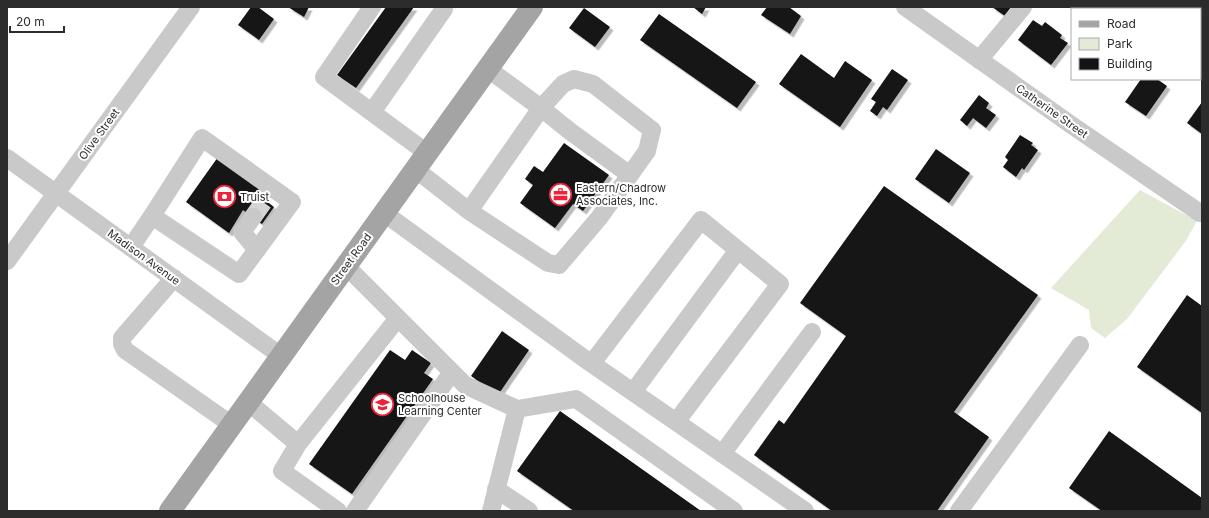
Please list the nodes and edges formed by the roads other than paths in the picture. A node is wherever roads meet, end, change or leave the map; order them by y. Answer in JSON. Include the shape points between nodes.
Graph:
{"nodes":[{"id":1,"x":191,"y":7,"type":"edge"},
{"id":2,"x":372,"y":7,"type":"edge"},
{"id":3,"x":442,"y":7,"type":"edge"},
{"id":4,"x":532,"y":7,"type":"edge"},
{"id":5,"x":905,"y":7,"type":"edge"},
{"id":6,"x":1023,"y":7,"type":"edge"},
{"id":7,"x":979,"y":60,"type":"junction"},
{"id":8,"x":488,"y":68,"type":"junction"},
{"id":9,"x":541,"y":108,"type":"junction"},
{"id":10,"x":372,"y":112,"type":"junction"},
{"id":11,"x":7,"y":158,"type":"edge"},
{"id":12,"x":421,"y":161,"type":"junction"},
{"id":13,"x":630,"y":175,"type":"junction"},
{"id":14,"x":56,"y":193,"type":"junction"},
{"id":15,"x":470,"y":211,"type":"junction"},
{"id":16,"x":384,"y":213,"type":"junction"},
{"id":17,"x":1200,"y":213,"type":"dead end"},
{"id":18,"x":152,"y":216,"type":"junction"},
{"id":19,"x":253,"y":217,"type":"tunnel mouth"},
{"id":20,"x":131,"y":247,"type":"junction"},
{"id":21,"x":257,"y":250,"type":"junction"},
{"id":22,"x":738,"y":250,"type":"junction"},
{"id":23,"x":7,"y":260,"type":"edge"},
{"id":24,"x":346,"y":266,"type":"junction"},
{"id":25,"x":174,"y":278,"type":"junction"},
{"id":26,"x":398,"y":318,"type":"junction"},
{"id":27,"x":812,"y":332,"type":"dead end"},
{"id":28,"x":1080,"y":345,"type":"dead end"},
{"id":29,"x":281,"y":356,"type":"junction"},
{"id":30,"x":592,"y":363,"type":"junction"},
{"id":31,"x":452,"y":372,"type":"junction"},
{"id":32,"x":633,"y":392,"type":"junction"},
{"id":33,"x":248,"y":402,"type":"junction"},
{"id":34,"x":517,"y":409,"type":"junction"},
{"id":35,"x":676,"y":422,"type":"junction"},
{"id":36,"x":232,"y":425,"type":"junction"},
{"id":37,"x":298,"y":444,"type":"junction"},
{"id":38,"x":722,"y":454,"type":"junction"},
{"id":39,"x":496,"y":489,"type":"junction"},
{"id":40,"x":170,"y":511,"type":"edge"},
{"id":41,"x":338,"y":511,"type":"edge"},
{"id":42,"x":355,"y":511,"type":"edge"},
{"id":43,"x":491,"y":511,"type":"edge"},
{"id":44,"x":529,"y":511,"type":"edge"},
{"id":45,"x":734,"y":511,"type":"edge"},
{"id":46,"x":805,"y":511,"type":"edge"},
{"id":47,"x":959,"y":511,"type":"edge"}],
"edges":[{"from":1,"to":14,"type":"street","name":"Olive Street"},
{"from":2,"to":10,"type":"street","via":[[324,77]]},
{"from":3,"to":10,"type":"street","via":[[444,9]]},
{"from":4,"to":8,"type":"main road","name":"Street Road"},
{"from":5,"to":7,"type":"street","name":"Catherine Street"},
{"from":6,"to":7,"type":"street"},
{"from":7,"to":17,"type":"street","name":"Catherine Street"},
{"from":8,"to":9,"type":"street"},
{"from":8,"to":12,"type":"main road","name":"Street Road"},
{"from":9,"to":13,"type":"street"},
{"from":9,"to":13,"type":"street","via":[[563,84],[574,79],[593,84],[652,130],[646,150]]},
{"from":9,"to":15,"type":"street"},
{"from":10,"to":12,"type":"street"},
{"from":11,"to":14,"type":"street","name":"Madison Avenue"},
{"from":12,"to":15,"type":"street"},
{"from":12,"to":16,"type":"main road","name":"Street Road"},
{"from":13,"to":15,"type":"street","via":[[600,218],[559,265],[548,263]]},
{"from":14,"to":20,"type":"street","name":"Madison Avenue"},
{"from":14,"to":23,"type":"street","name":"Olive Street"},
{"from":16,"to":24,"type":"main road","name":"Street Road"},
{"from":16,"to":30,"type":"street"},
{"from":18,"to":20,"type":"street"},
{"from":18,"to":21,"type":"street","via":[[239,274]]},
{"from":18,"to":21,"type":"street","via":[[202,138],[269,194],[292,202]]},
{"from":19,"to":21,"type":"street","via":[[242,232]]},
{"from":20,"to":25,"type":"street","name":"Madison Avenue"},
{"from":22,"to":30,"type":"street","via":[[701,220]]},
{"from":22,"to":32,"type":"street"},
{"from":22,"to":35,"type":"street","via":[[780,284]]},
{"from":24,"to":26,"type":"street"},
{"from":24,"to":29,"type":"main road","name":"Street Road"},
{"from":25,"to":29,"type":"street","name":"Madison Avenue"},
{"from":25,"to":36,"type":"street","via":[[122,338],[122,344],[125,350]]},
{"from":26,"to":31,"type":"street"},
{"from":26,"to":37,"type":"street"},
{"from":27,"to":38,"type":"street"},
{"from":28,"to":47,"type":"street"},
{"from":29,"to":33,"type":"main road","name":"Street Road"},
{"from":30,"to":32,"type":"street"},
{"from":31,"to":34,"type":"street","via":[[465,385]]},
{"from":31,"to":42,"type":"street"},
{"from":32,"to":35,"type":"street"},
{"from":33,"to":36,"type":"main road","name":"Street Road"},
{"from":33,"to":37,"type":"street"},
{"from":34,"to":39,"type":"street"},
{"from":34,"to":45,"type":"street","via":[[576,399]]},
{"from":35,"to":38,"type":"street"},
{"from":36,"to":40,"type":"main road","name":"Street Road"},
{"from":37,"to":41,"type":"street","via":[[282,471]]},
{"from":38,"to":46,"type":"street"},
{"from":39,"to":43,"type":"street"},
{"from":39,"to":44,"type":"street"}]}
